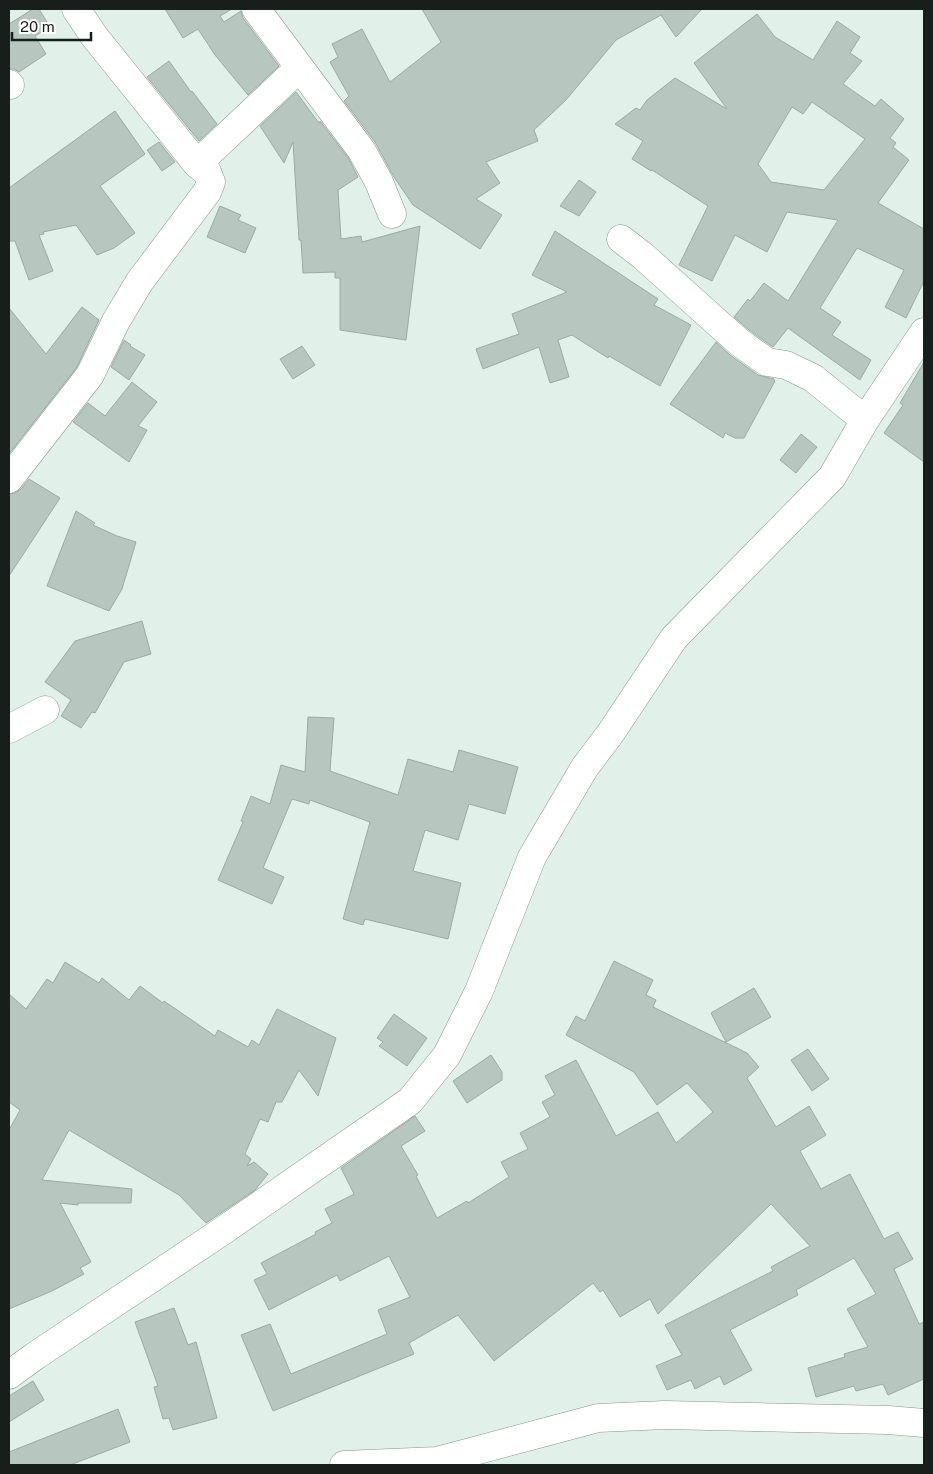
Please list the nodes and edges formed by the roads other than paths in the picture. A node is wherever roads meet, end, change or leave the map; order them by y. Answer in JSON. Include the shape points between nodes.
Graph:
{"nodes":[{"id":1,"x":76,"y":9,"type":"edge"},
{"id":2,"x":256,"y":9,"type":"edge"},
{"id":3,"x":299,"y":68,"type":"junction"},
{"id":4,"x":197,"y":164,"type":"junction"},
{"id":5,"x":392,"y":214,"type":"dead end"},
{"id":6,"x":622,"y":239,"type":"dead end"},
{"id":7,"x":924,"y":332,"type":"edge"},
{"id":8,"x":866,"y":420,"type":"junction"},
{"id":9,"x":9,"y":479,"type":"edge"},
{"id":10,"x":45,"y":710,"type":"dead end"},
{"id":11,"x":9,"y":729,"type":"edge"},
{"id":12,"x":9,"y":1375,"type":"edge"},
{"id":13,"x":924,"y":1423,"type":"edge"},
{"id":14,"x":344,"y":1465,"type":"edge"}],
"edges":[{"from":1,"to":4,"type":"street"},
{"from":2,"to":3,"type":"street"},
{"from":3,"to":4,"type":"street"},
{"from":3,"to":5,"type":"street","via":[[362,151]]},
{"from":4,"to":9,"type":"street","via":[[207,172],[211,182],[207,192],[140,281],[90,375]]},
{"from":6,"to":8,"type":"street","via":[[739,342],[767,362],[813,378]]},
{"from":7,"to":8,"type":"street"},
{"from":8,"to":12,"type":"street","via":[[832,477],[674,638],[585,768],[532,857],[479,991],[447,1056],[410,1101]]},
{"from":10,"to":11,"type":"street"},
{"from":13,"to":14,"type":"street","via":[[675,1415],[598,1418],[437,1461]]}]}
